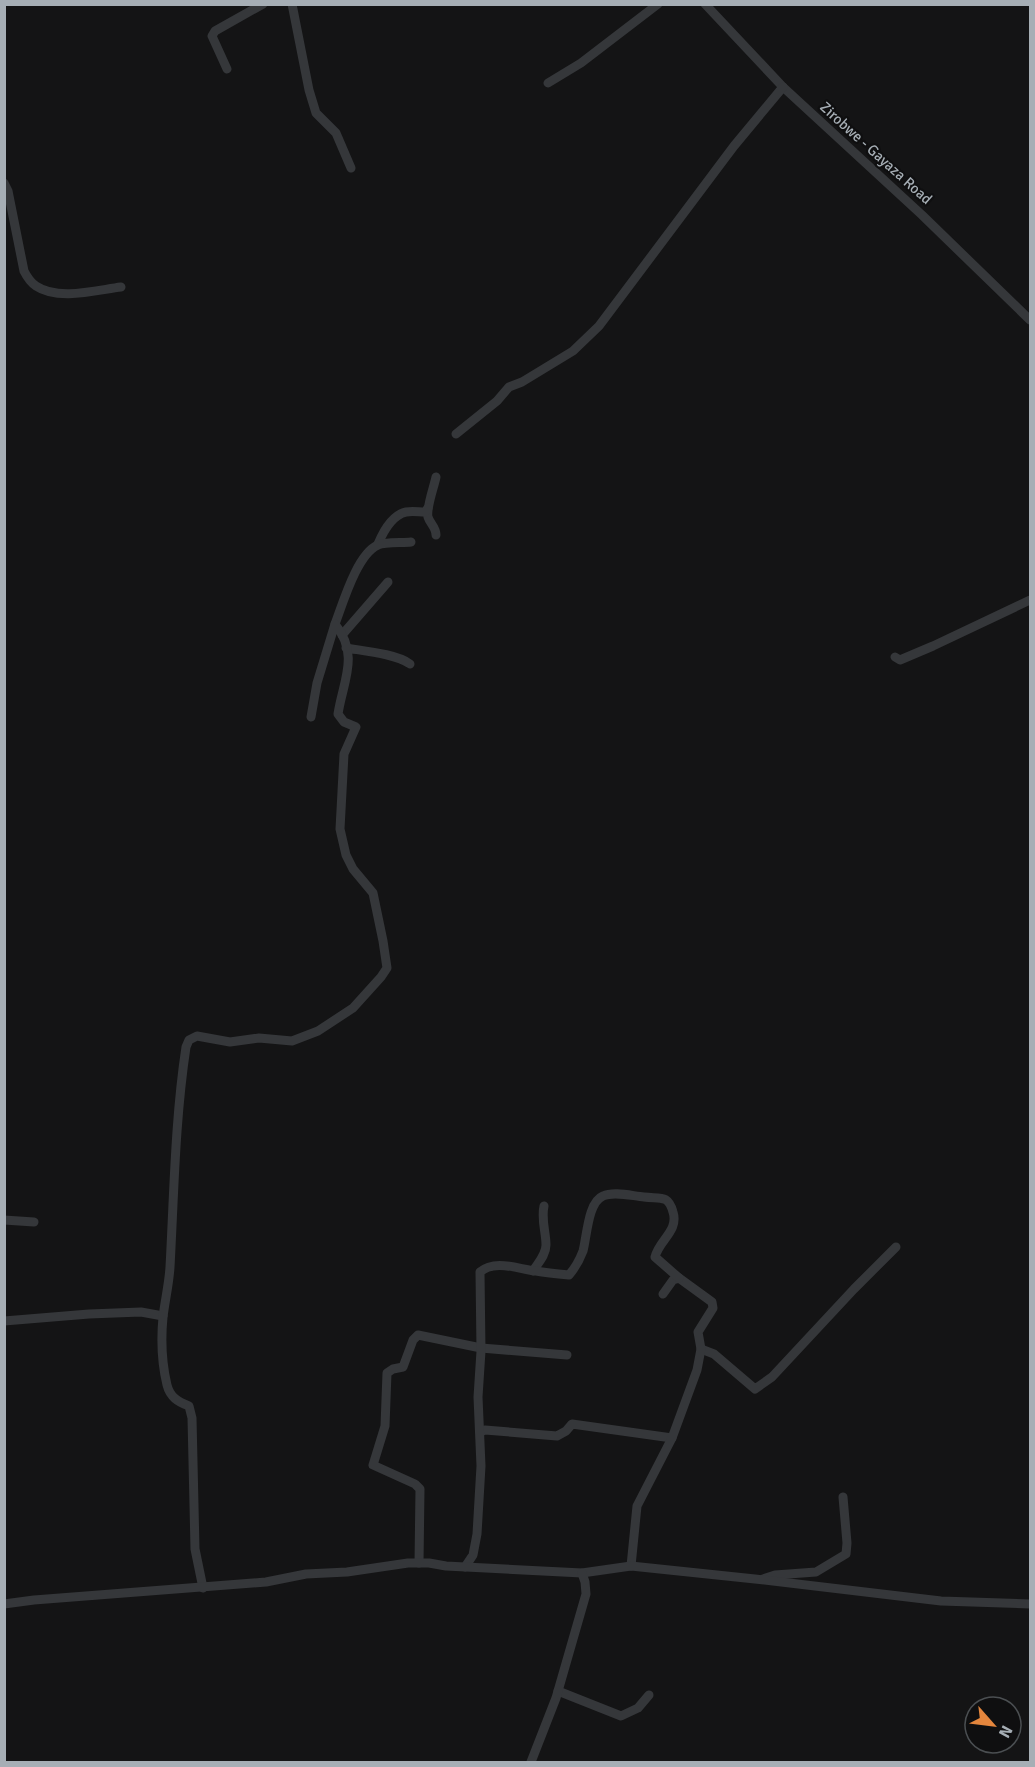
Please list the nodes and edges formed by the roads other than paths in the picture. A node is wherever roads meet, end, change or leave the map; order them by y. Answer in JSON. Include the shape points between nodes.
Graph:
{"nodes":[{"id":1,"x":263,"y":4,"type":"edge"},
{"id":2,"x":292,"y":4,"type":"edge"},
{"id":3,"x":658,"y":4,"type":"edge"},
{"id":4,"x":705,"y":4,"type":"edge"},
{"id":5,"x":226,"y":69,"type":"dead end"},
{"id":6,"x":548,"y":83,"type":"dead end"},
{"id":7,"x":783,"y":87,"type":"junction"},
{"id":8,"x":351,"y":168,"type":"dead end"},
{"id":9,"x":4,"y":183,"type":"edge"},
{"id":10,"x":121,"y":287,"type":"dead end"},
{"id":11,"x":1030,"y":320,"type":"edge"},
{"id":12,"x":456,"y":434,"type":"dead end"},
{"id":13,"x":436,"y":477,"type":"dead end"},
{"id":14,"x":429,"y":508,"type":"junction"},
{"id":15,"x":436,"y":535,"type":"dead end"},
{"id":16,"x":411,"y":542,"type":"dead end"},
{"id":17,"x":378,"y":544,"type":"junction"},
{"id":18,"x":388,"y":582,"type":"dead end"},
{"id":19,"x":1030,"y":600,"type":"edge"},
{"id":20,"x":335,"y":624,"type":"junction"},
{"id":21,"x":342,"y":635,"type":"junction"},
{"id":22,"x":346,"y":648,"type":"junction"},
{"id":23,"x":895,"y":657,"type":"dead end"},
{"id":24,"x":410,"y":664,"type":"dead end"},
{"id":25,"x":311,"y":717,"type":"dead end"},
{"id":26,"x":544,"y":1206,"type":"dead end"},
{"id":27,"x":4,"y":1220,"type":"edge"},
{"id":28,"x":34,"y":1222,"type":"dead end"},
{"id":29,"x":896,"y":1247,"type":"dead end"},
{"id":30,"x":533,"y":1271,"type":"junction"},
{"id":31,"x":679,"y":1278,"type":"junction"},
{"id":32,"x":663,"y":1294,"type":"dead end"},
{"id":33,"x":163,"y":1316,"type":"junction"},
{"id":34,"x":4,"y":1321,"type":"edge"},
{"id":35,"x":481,"y":1348,"type":"junction"},
{"id":36,"x":701,"y":1349,"type":"junction"},
{"id":37,"x":567,"y":1355,"type":"dead end"},
{"id":38,"x":480,"y":1432,"type":"junction"},
{"id":39,"x":672,"y":1438,"type":"junction"},
{"id":40,"x":843,"y":1497,"type":"dead end"},
{"id":41,"x":419,"y":1563,"type":"junction"},
{"id":42,"x":631,"y":1566,"type":"junction"},
{"id":43,"x":465,"y":1567,"type":"junction"},
{"id":44,"x":582,"y":1573,"type":"junction"},
{"id":45,"x":761,"y":1580,"type":"junction"},
{"id":46,"x":203,"y":1588,"type":"junction"},
{"id":47,"x":4,"y":1604,"type":"edge"},
{"id":48,"x":1030,"y":1604,"type":"edge"},
{"id":49,"x":558,"y":1691,"type":"junction"},
{"id":50,"x":650,"y":1695,"type":"dead end"},
{"id":51,"x":534,"y":1761,"type":"edge"}],
"edges":[{"from":1,"to":5,"type":"street","via":[[212,34]]},
{"from":2,"to":8,"type":"street","via":[[316,112],[336,133]]},
{"from":3,"to":6,"type":"street","via":[[581,63]]},
{"from":4,"to":7,"type":"street","name":"Zirobwe - Gayaza Road"},
{"from":7,"to":11,"type":"street","name":"Zirobwe - Gayaza Road"},
{"from":7,"to":12,"type":"street","via":[[599,326],[573,351],[509,387]]},
{"from":9,"to":10,"type":"street","via":[[29,280],[62,294]]},
{"from":13,"to":14,"type":"street"},
{"from":14,"to":15,"type":"street","via":[[428,517]]},
{"from":14,"to":17,"type":"street","via":[[425,512],[404,512],[393,519]]},
{"from":16,"to":17,"type":"street"},
{"from":17,"to":20,"type":"street","via":[[359,563]]},
{"from":18,"to":21,"type":"street"},
{"from":19,"to":23,"type":"street","via":[[900,660]]},
{"from":20,"to":21,"type":"street"},
{"from":20,"to":25,"type":"street"},
{"from":21,"to":22,"type":"street"},
{"from":22,"to":24,"type":"street","via":[[404,659]]},
{"from":22,"to":33,"type":"street","via":[[350,663],[338,714],[356,727],[344,754],[340,829],[346,855],[373,893],[387,968],[353,1008],[318,1031],[292,1041],[259,1038],[230,1042],[197,1036],[189,1040],[176,1127],[168,1292]]},
{"from":26,"to":30,"type":"street","via":[[546,1246]]},
{"from":27,"to":28,"type":"street"},
{"from":29,"to":36,"type":"street","via":[[772,1377],[755,1389],[714,1354]]},
{"from":30,"to":31,"type":"street","via":[[569,1275],[582,1252],[596,1201],[603,1195],[618,1194],[664,1198],[671,1203],[675,1218],[672,1231],[655,1257]]},
{"from":30,"to":35,"type":"street","via":[[487,1266],[480,1272]]},
{"from":31,"to":32,"type":"street"},
{"from":31,"to":36,"type":"street","via":[[712,1302],[713,1308],[698,1332]]},
{"from":33,"to":34,"type":"street","via":[[141,1312]]},
{"from":33,"to":46,"type":"street","via":[[168,1387],[175,1400],[189,1406],[192,1418],[195,1549]]},
{"from":35,"to":37,"type":"street"},
{"from":35,"to":38,"type":"street"},
{"from":35,"to":41,"type":"street","via":[[418,1335],[412,1340],[403,1367],[387,1372],[385,1426],[373,1465],[420,1489]]},
{"from":36,"to":39,"type":"street","via":[[697,1371]]},
{"from":38,"to":39,"type":"street","via":[[549,1437],[566,1431],[572,1424]]},
{"from":38,"to":43,"type":"street","via":[[477,1534],[473,1555]]},
{"from":39,"to":42,"type":"street","via":[[637,1506]]},
{"from":40,"to":45,"type":"street","via":[[846,1554],[816,1572]]},
{"from":41,"to":43,"type":"street"},
{"from":41,"to":46,"type":"street"},
{"from":42,"to":44,"type":"street"},
{"from":42,"to":45,"type":"street"},
{"from":43,"to":44,"type":"street"},
{"from":44,"to":49,"type":"street","via":[[586,1594]]},
{"from":45,"to":48,"type":"street","via":[[941,1601]]},
{"from":46,"to":47,"type":"street"},
{"from":49,"to":50,"type":"street","via":[[621,1716],[638,1708]]},
{"from":49,"to":51,"type":"street"}]}
